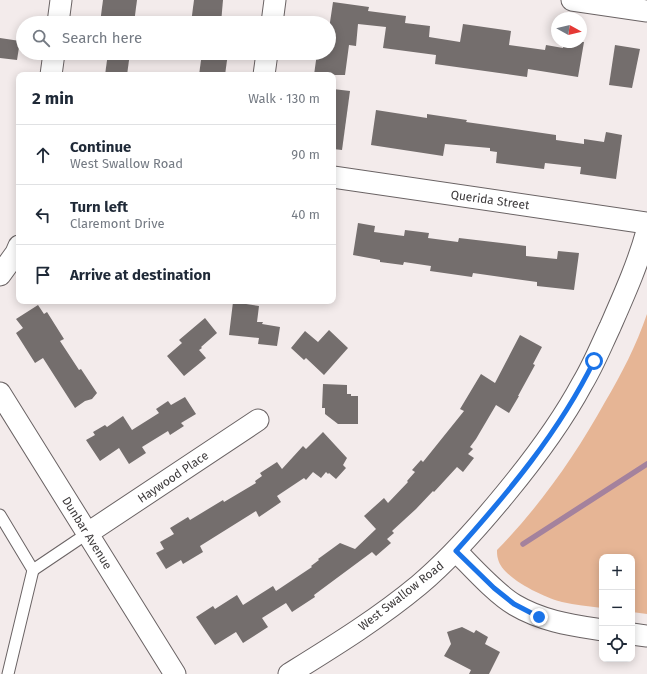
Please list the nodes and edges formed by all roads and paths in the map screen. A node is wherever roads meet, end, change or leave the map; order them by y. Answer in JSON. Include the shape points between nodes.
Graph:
{"nodes":[{"id":1,"x":61,"y":0,"type":"edge"},
{"id":2,"x":275,"y":0,"type":"edge"},
{"id":3,"x":572,"y":0,"type":"edge"},
{"id":4,"x":647,"y":11,"type":"edge"},
{"id":5,"x":59,"y":16,"type":"edge"},
{"id":6,"x":273,"y":16,"type":"edge"},
{"id":7,"x":53,"y":60,"type":"edge"},
{"id":8,"x":266,"y":60,"type":"edge"},
{"id":9,"x":51,"y":72,"type":"edge"},
{"id":10,"x":264,"y":72,"type":"edge"},
{"id":11,"x":336,"y":178,"type":"edge"},
{"id":12,"x":647,"y":223,"type":"edge"},
{"id":13,"x":647,"y":231,"type":"edge"},
{"id":14,"x":16,"y":253,"type":"edge"},
{"id":15,"x":0,"y":275,"type":"edge"},
{"id":16,"x":0,"y":393,"type":"edge"},
{"id":17,"x":258,"y":420,"type":"dead end"},
{"id":18,"x":0,"y":515,"type":"edge"},
{"id":19,"x":88,"y":534,"type":"junction"},
{"id":20,"x":456,"y":551,"type":"junction"},
{"id":21,"x":33,"y":570,"type":"junction"},
{"id":22,"x":599,"y":630,"type":"edge"},
{"id":23,"x":635,"y":634,"type":"edge"},
{"id":24,"x":647,"y":636,"type":"edge"},
{"id":25,"x":8,"y":674,"type":"edge"},
{"id":26,"x":175,"y":674,"type":"edge"},
{"id":27,"x":289,"y":674,"type":"edge"}],
"edges":[{"from":1,"to":5,"type":"street"},
{"from":2,"to":6,"type":"street"},
{"from":3,"to":4,"type":"street"},
{"from":7,"to":9,"type":"street"},
{"from":8,"to":10,"type":"street"},
{"from":11,"to":12,"type":"street","name":"Querida Street"},
{"from":13,"to":20,"type":"street","name":"West Swallow Road","via":[[628,287],[582,384],[530,464]]},
{"from":14,"to":15,"type":"street"},
{"from":16,"to":19,"type":"street","name":"Dunbar Avenue"},
{"from":17,"to":19,"type":"street","name":"Haywood Place"},
{"from":18,"to":21,"type":"lane"},
{"from":19,"to":21,"type":"lane"},
{"from":19,"to":26,"type":"street","name":"Dunbar Avenue"},
{"from":20,"to":22,"type":"street","via":[[514,604],[539,617],[562,624]]},
{"from":20,"to":27,"type":"street","name":"West Swallow Road","via":[[385,612]]},
{"from":21,"to":25,"type":"lane"},
{"from":23,"to":24,"type":"street"}]}
